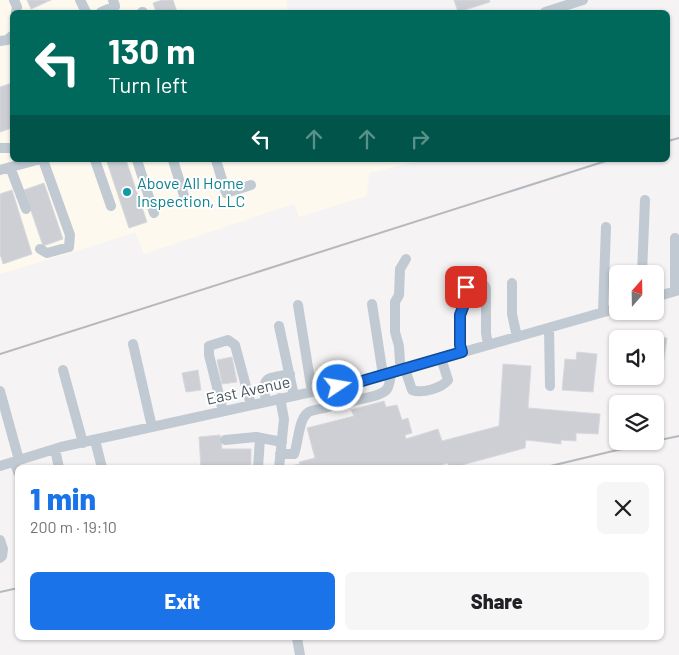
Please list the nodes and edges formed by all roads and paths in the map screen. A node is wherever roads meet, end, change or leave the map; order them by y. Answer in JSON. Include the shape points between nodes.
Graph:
{"nodes":[{"id":1,"x":113,"y":0,"type":"edge"},
{"id":2,"x":581,"y":0,"type":"edge"},
{"id":3,"x":106,"y":10,"type":"edge"},
{"id":4,"x":551,"y":10,"type":"edge"},
{"id":5,"x":22,"y":162,"type":"edge"},
{"id":6,"x":44,"y":162,"type":"edge"},
{"id":7,"x":96,"y":162,"type":"edge"},
{"id":8,"x":138,"y":162,"type":"edge"},
{"id":9,"x":174,"y":162,"type":"edge"},
{"id":10,"x":217,"y":162,"type":"edge"},
{"id":11,"x":5,"y":168,"type":"edge"},
{"id":12,"x":251,"y":185,"type":"dead end"},
{"id":13,"x":185,"y":199,"type":"dead end"},
{"id":14,"x":645,"y":200,"type":"dead end"},
{"id":15,"x":111,"y":206,"type":"dead end"},
{"id":16,"x":26,"y":209,"type":"dead end"},
{"id":17,"x":154,"y":213,"type":"dead end"},
{"id":18,"x":606,"y":227,"type":"dead end"},
{"id":19,"x":675,"y":238,"type":"dead end"},
{"id":20,"x":40,"y":249,"type":"dead end"},
{"id":21,"x":406,"y":258,"type":"dead end"},
{"id":22,"x":642,"y":265,"type":"edge"},
{"id":23,"x":512,"y":283,"type":"dead end"},
{"id":24,"x":677,"y":291,"type":"edge"},
{"id":25,"x":664,"y":295,"type":"edge"},
{"id":26,"x":372,"y":304,"type":"dead end"},
{"id":27,"x":298,"y":305,"type":"dead end"},
{"id":28,"x":609,"y":310,"type":"edge"},
{"id":29,"x":603,"y":312,"type":"junction"},
{"id":30,"x":279,"y":326,"type":"dead end"},
{"id":31,"x":549,"y":328,"type":"junction"},
{"id":32,"x":517,"y":337,"type":"junction"},
{"id":33,"x":133,"y":344,"type":"dead end"},
{"id":34,"x":488,"y":345,"type":"junction"},
{"id":35,"x":462,"y":352,"type":"junction"},
{"id":36,"x":441,"y":358,"type":"junction"},
{"id":37,"x":404,"y":369,"type":"junction"},
{"id":38,"x":63,"y":370,"type":"dead end"},
{"id":39,"x":290,"y":374,"type":"junction"},
{"id":40,"x":387,"y":374,"type":"junction"},
{"id":41,"x":338,"y":386,"type":"junction"},
{"id":42,"x":550,"y":386,"type":"dead end"},
{"id":43,"x":0,"y":391,"type":"edge"},
{"id":44,"x":312,"y":392,"type":"junction"},
{"id":45,"x":294,"y":396,"type":"junction"},
{"id":46,"x":280,"y":398,"type":"junction"},
{"id":47,"x":266,"y":402,"type":"junction"},
{"id":48,"x":337,"y":402,"type":"junction"},
{"id":49,"x":251,"y":405,"type":"junction"},
{"id":50,"x":223,"y":411,"type":"junction"},
{"id":51,"x":152,"y":427,"type":"junction"},
{"id":52,"x":260,"y":438,"type":"junction"},
{"id":53,"x":95,"y":440,"type":"junction"},
{"id":54,"x":225,"y":440,"type":"dead end"},
{"id":55,"x":83,"y":442,"type":"junction"},
{"id":56,"x":282,"y":442,"type":"junction"},
{"id":57,"x":55,"y":449,"type":"junction"},
{"id":58,"x":280,"y":454,"type":"junction"},
{"id":59,"x":17,"y":461,"type":"junction"},
{"id":60,"x":17,"y":465,"type":"edge"},
{"id":61,"x":59,"y":465,"type":"edge"},
{"id":62,"x":101,"y":465,"type":"edge"},
{"id":63,"x":258,"y":465,"type":"edge"},
{"id":64,"x":279,"y":465,"type":"edge"},
{"id":65,"x":0,"y":466,"type":"edge"},
{"id":66,"x":0,"y":540,"type":"edge"},
{"id":67,"x":0,"y":558,"type":"edge"},
{"id":68,"x":297,"y":640,"type":"edge"},
{"id":69,"x":300,"y":655,"type":"edge"}],
"edges":[{"from":1,"to":3,"type":"street","via":[[115,6]]},
{"from":2,"to":4,"type":"street"},
{"from":5,"to":11,"type":"street"},
{"from":6,"to":20,"type":"street","via":[[70,236],[69,247],[47,253]]},
{"from":7,"to":15,"type":"street"},
{"from":8,"to":17,"type":"street"},
{"from":9,"to":13,"type":"street"},
{"from":10,"to":12,"type":"street","via":[[226,193]]},
{"from":11,"to":16,"type":"street"},
{"from":14,"to":22,"type":"street"},
{"from":18,"to":29,"type":"street"},
{"from":19,"to":24,"type":"street"},
{"from":21,"to":37,"type":"street","via":[[400,269],[395,332]]},
{"from":23,"to":32,"type":"street","via":[[512,314]]},
{"from":24,"to":25,"type":"street"},
{"from":26,"to":40,"type":"street"},
{"from":27,"to":44,"type":"street"},
{"from":28,"to":29,"type":"street","name":"East Avenue"},
{"from":29,"to":31,"type":"street","name":"East Avenue"},
{"from":30,"to":39,"type":"street"},
{"from":31,"to":32,"type":"street","name":"East Avenue"},
{"from":31,"to":42,"type":"street"},
{"from":32,"to":34,"type":"street","name":"East Avenue"},
{"from":33,"to":51,"type":"street"},
{"from":34,"to":35,"type":"street","name":"East Avenue"},
{"from":34,"to":35,"type":"street","via":[[486,288],[480,281],[470,281],[460,315]]},
{"from":35,"to":36,"type":"street","name":"East Avenue"},
{"from":36,"to":37,"type":"street","name":"East Avenue"},
{"from":36,"to":37,"type":"street","via":[[448,380],[444,385],[418,392],[412,390]]},
{"from":37,"to":40,"type":"street","name":"East Avenue"},
{"from":38,"to":55,"type":"street"},
{"from":39,"to":45,"type":"street"},
{"from":39,"to":47,"type":"street","via":[[266,381]]},
{"from":40,"to":41,"type":"street","name":"East Avenue"},
{"from":40,"to":48,"type":"street","via":[[388,388],[382,393]]},
{"from":41,"to":44,"type":"street","name":"East Avenue"},
{"from":41,"to":48,"type":"street"},
{"from":43,"to":59,"type":"street"},
{"from":44,"to":45,"type":"street","name":"East Avenue"},
{"from":45,"to":46,"type":"street","name":"East Avenue"},
{"from":46,"to":47,"type":"street","name":"East Avenue"},
{"from":46,"to":56,"type":"street","via":[[284,419]]},
{"from":47,"to":49,"type":"street","name":"East Avenue"},
{"from":48,"to":58,"type":"street","via":[[332,407],[309,411],[303,417],[294,454]]},
{"from":49,"to":50,"type":"street","name":"East Avenue"},
{"from":49,"to":50,"type":"street","via":[[235,345],[228,340],[209,346]]},
{"from":50,"to":51,"type":"street","name":"East Avenue"},
{"from":51,"to":53,"type":"street","name":"East Avenue"},
{"from":52,"to":54,"type":"street"},
{"from":52,"to":56,"type":"street"},
{"from":52,"to":63,"type":"street"},
{"from":53,"to":55,"type":"street","name":"East Avenue"},
{"from":53,"to":62,"type":"street"},
{"from":55,"to":57,"type":"street","name":"East Avenue"},
{"from":56,"to":58,"type":"street"},
{"from":57,"to":59,"type":"street","name":"East Avenue"},
{"from":57,"to":61,"type":"street"},
{"from":58,"to":64,"type":"street"},
{"from":59,"to":60,"type":"street"},
{"from":59,"to":65,"type":"street","name":"East Avenue"},
{"from":66,"to":67,"type":"street","via":[[3,549]]},
{"from":68,"to":69,"type":"street"}]}
